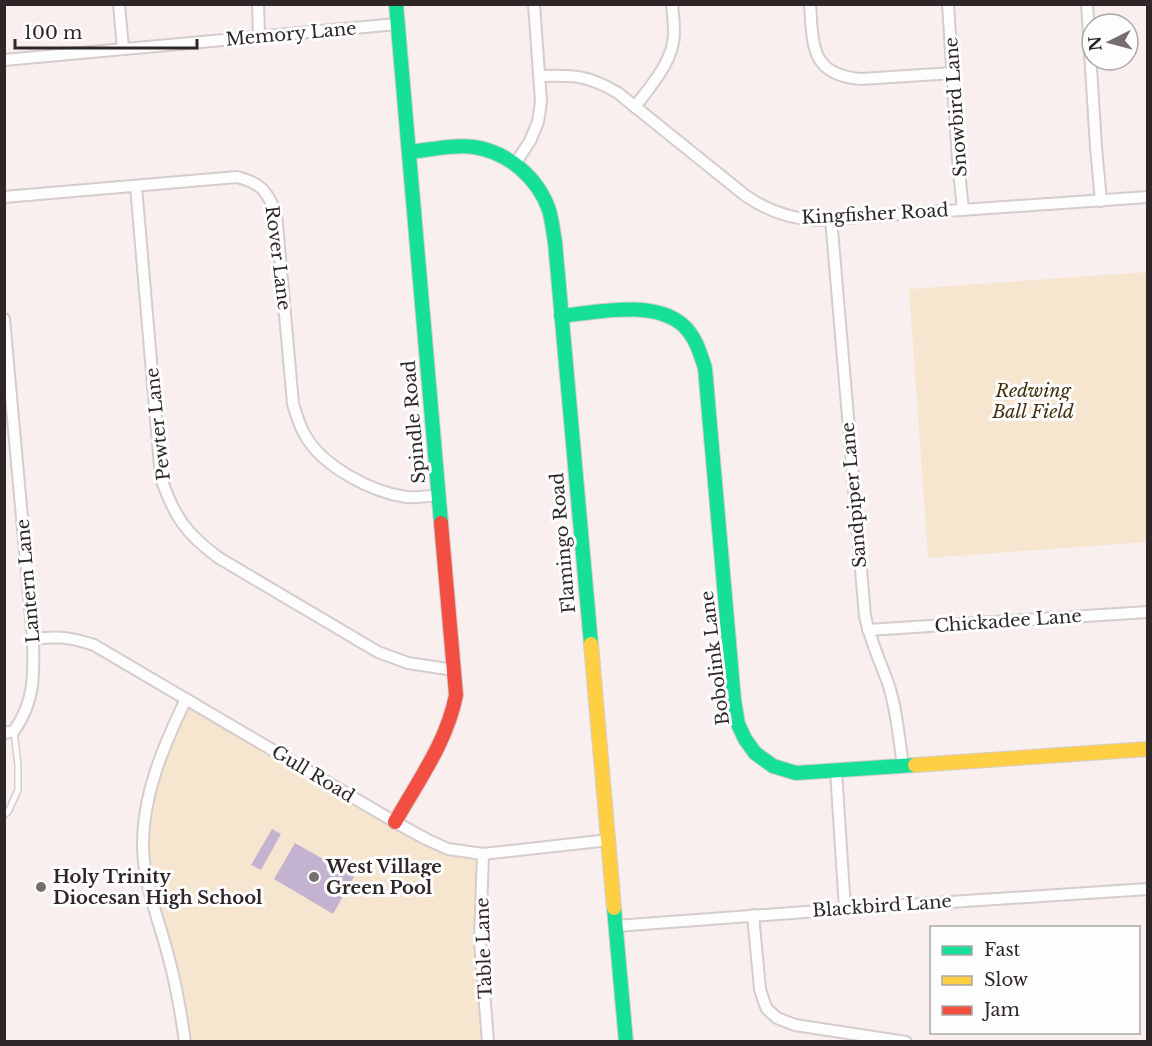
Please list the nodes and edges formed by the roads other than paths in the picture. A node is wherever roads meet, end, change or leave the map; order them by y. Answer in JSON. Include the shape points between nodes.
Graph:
{"nodes":[{"id":1,"x":119,"y":4,"type":"edge"},
{"id":2,"x":258,"y":4,"type":"edge"},
{"id":3,"x":396,"y":4,"type":"edge"},
{"id":4,"x":534,"y":4,"type":"edge"},
{"id":5,"x":672,"y":4,"type":"edge"},
{"id":6,"x":810,"y":4,"type":"edge"},
{"id":7,"x":948,"y":4,"type":"edge"},
{"id":8,"x":1087,"y":4,"type":"edge"},
{"id":9,"x":398,"y":24,"type":"junction"},
{"id":10,"x":259,"y":36,"type":"junction"},
{"id":11,"x":123,"y":49,"type":"junction"},
{"id":12,"x":4,"y":60,"type":"edge"},
{"id":13,"x":953,"y":73,"type":"junction"},
{"id":14,"x":540,"y":76,"type":"junction"},
{"id":15,"x":635,"y":107,"type":"junction"},
{"id":16,"x":409,"y":152,"type":"junction"},
{"id":17,"x":516,"y":165,"type":"junction"},
{"id":18,"x":136,"y":186,"type":"junction"},
{"id":19,"x":4,"y":197,"type":"edge"},
{"id":20,"x":1148,"y":197,"type":"edge"},
{"id":21,"x":1101,"y":201,"type":"junction"},
{"id":22,"x":963,"y":210,"type":"junction"},
{"id":23,"x":831,"y":218,"type":"junction"},
{"id":24,"x":561,"y":316,"type":"junction"},
{"id":25,"x":4,"y":319,"type":"edge"},
{"id":26,"x":439,"y":495,"type":"junction"},
{"id":27,"x":1148,"y":612,"type":"edge"},
{"id":28,"x":868,"y":630,"type":"junction"},
{"id":29,"x":33,"y":639,"type":"junction"},
{"id":30,"x":454,"y":670,"type":"junction"},
{"id":31,"x":186,"y":699,"type":"junction"},
{"id":32,"x":9,"y":732,"type":"edge"},
{"id":33,"x":1148,"y":749,"type":"edge"},
{"id":34,"x":903,"y":766,"type":"junction"},
{"id":35,"x":836,"y":771,"type":"junction"},
{"id":36,"x":4,"y":815,"type":"edge"},
{"id":37,"x":395,"y":822,"type":"junction"},
{"id":38,"x":609,"y":840,"type":"junction"},
{"id":39,"x":483,"y":854,"type":"junction"},
{"id":40,"x":1148,"y":889,"type":"edge"},
{"id":41,"x":845,"y":909,"type":"junction"},
{"id":42,"x":753,"y":915,"type":"junction"},
{"id":43,"x":616,"y":926,"type":"junction"},
{"id":44,"x":185,"y":1041,"type":"edge"},
{"id":45,"x":488,"y":1041,"type":"edge"},
{"id":46,"x":626,"y":1041,"type":"edge"},
{"id":47,"x":906,"y":1041,"type":"edge"}],
"edges":[{"from":1,"to":11,"type":"street"},
{"from":2,"to":10,"type":"street"},
{"from":3,"to":9,"type":"street","name":"Spindle Road"},
{"from":4,"to":14,"type":"street"},
{"from":5,"to":15,"type":"street","via":[[673,46],[665,65]]},
{"from":6,"to":13,"type":"street","via":[[814,47],[818,58],[831,71],[861,79]]},
{"from":7,"to":13,"type":"street","name":"Snowbird Lane"},
{"from":8,"to":21,"type":"street"},
{"from":9,"to":10,"type":"street","name":"Memory Lane"},
{"from":9,"to":16,"type":"street","name":"Spindle Road"},
{"from":10,"to":11,"type":"street","name":"Memory Lane"},
{"from":11,"to":12,"type":"street","name":"Memory Lane"},
{"from":13,"to":22,"type":"street","name":"Snowbird Lane"},
{"from":14,"to":15,"type":"street","name":"Kingfisher Road","via":[[591,79]]},
{"from":14,"to":17,"type":"street","via":[[538,122]]},
{"from":15,"to":23,"type":"street","name":"Kingfisher Road","via":[[761,206],[800,220]]},
{"from":16,"to":17,"type":"street","name":"Flamingo Road","via":[[472,147],[495,153]]},
{"from":16,"to":26,"type":"street","name":"Spindle Road"},
{"from":17,"to":24,"type":"street","name":"Flamingo Road","via":[[535,183],[548,209]]},
{"from":18,"to":19,"type":"street","name":"Rover Lane"},
{"from":18,"to":26,"type":"street","name":"Rover Lane","via":[[237,177],[251,181],[270,197],[276,213],[293,404],[305,436],[327,460],[369,486],[409,497]]},
{"from":18,"to":30,"type":"street","name":"Pewter Lane","via":[[162,478],[170,504],[184,527],[219,558],[378,652],[408,663]]},
{"from":20,"to":21,"type":"street","name":"Kingfisher Road"},
{"from":21,"to":22,"type":"street","name":"Kingfisher Road"},
{"from":22,"to":23,"type":"street","name":"Kingfisher Road"},
{"from":23,"to":28,"type":"street","name":"Sandpiper Lane"},
{"from":24,"to":35,"type":"street","name":"Bobolink Lane","via":[[633,308],[654,310],[679,323],[696,343],[705,368],[738,724],[755,753],[773,766],[796,773]]},
{"from":24,"to":38,"type":"street","name":"Flamingo Road"},
{"from":25,"to":29,"type":"street","name":"Lantern Lane"},
{"from":26,"to":30,"type":"street","name":"Spindle Road"},
{"from":27,"to":28,"type":"street","name":"Chickadee Lane"},
{"from":28,"to":34,"type":"street","name":"Sandpiper Lane","via":[[895,708]]},
{"from":29,"to":31,"type":"street","name":"Gull Road","via":[[73,638],[94,645]]},
{"from":29,"to":32,"type":"street","name":"Lantern Lane","via":[[32,691],[23,718]]},
{"from":30,"to":37,"type":"street","name":"Spindle Road","via":[[456,695],[448,726]]},
{"from":31,"to":37,"type":"street","name":"Gull Road"},
{"from":31,"to":44,"type":"street","via":[[154,778],[143,848]]},
{"from":32,"to":36,"type":"lane","via":[[18,765],[18,790]]},
{"from":33,"to":34,"type":"street","name":"Bobolink Lane"},
{"from":34,"to":35,"type":"street","name":"Bobolink Lane"},
{"from":35,"to":41,"type":"street"},
{"from":37,"to":39,"type":"street","name":"Gull Road","via":[[448,849]]},
{"from":38,"to":39,"type":"street","name":"Gull Road"},
{"from":38,"to":43,"type":"street","name":"Flamingo Road"},
{"from":39,"to":45,"type":"street","name":"Table Lane","via":[[480,940]]},
{"from":40,"to":41,"type":"street","name":"Blackbird Lane"},
{"from":41,"to":42,"type":"street","name":"Blackbird Lane"},
{"from":42,"to":43,"type":"street","name":"Blackbird Lane"},
{"from":42,"to":47,"type":"street","via":[[760,989],[764,1002],[777,1018],[795,1025]]},
{"from":43,"to":46,"type":"street","name":"Flamingo Road"}]}
